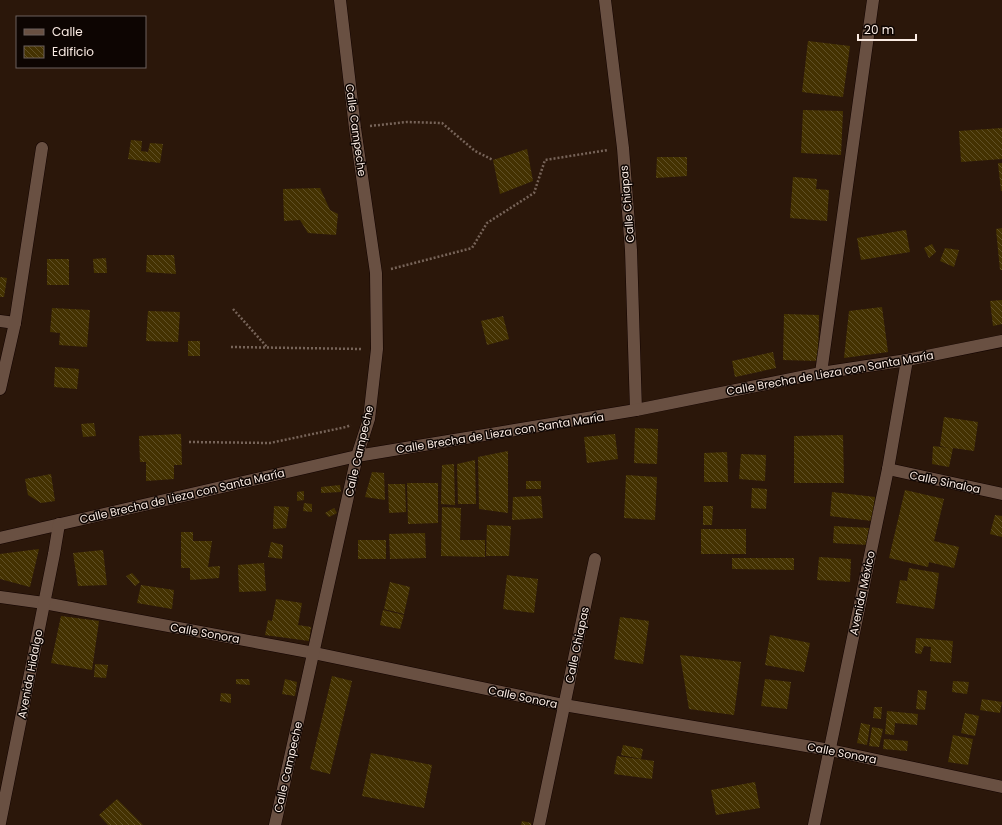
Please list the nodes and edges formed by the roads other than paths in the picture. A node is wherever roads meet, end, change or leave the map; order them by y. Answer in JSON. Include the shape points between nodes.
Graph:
{"nodes":[{"id":1,"x":340,"y":0,"type":"edge"},
{"id":2,"x":605,"y":0,"type":"edge"},
{"id":3,"x":873,"y":0,"type":"edge"},
{"id":4,"x":42,"y":148,"type":"dead end"},
{"id":5,"x":0,"y":321,"type":"edge"},
{"id":6,"x":14,"y":323,"type":"junction"},
{"id":7,"x":1002,"y":340,"type":"edge"},
{"id":8,"x":907,"y":360,"type":"junction"},
{"id":9,"x":821,"y":373,"type":"junction"},
{"id":10,"x":0,"y":389,"type":"edge"},
{"id":11,"x":636,"y":410,"type":"junction"},
{"id":12,"x":358,"y":456,"type":"junction"},
{"id":13,"x":888,"y":469,"type":"junction"},
{"id":14,"x":1002,"y":494,"type":"edge"},
{"id":15,"x":59,"y":524,"type":"junction"},
{"id":16,"x":0,"y":538,"type":"edge"},
{"id":17,"x":595,"y":559,"type":"dead end"},
{"id":18,"x":0,"y":597,"type":"edge"},
{"id":19,"x":44,"y":603,"type":"junction"},
{"id":20,"x":314,"y":653,"type":"junction"},
{"id":21,"x":564,"y":705,"type":"junction"},
{"id":22,"x":830,"y":750,"type":"junction"},
{"id":23,"x":1002,"y":787,"type":"edge"},
{"id":24,"x":0,"y":823,"type":"edge"},
{"id":25,"x":275,"y":825,"type":"edge"},
{"id":26,"x":539,"y":825,"type":"edge"},
{"id":27,"x":814,"y":825,"type":"edge"}],
"edges":[{"from":1,"to":12,"type":"street","name":"Calle Campeche","via":[[376,273],[377,349],[369,419]]},
{"from":2,"to":11,"type":"street","name":"Calle Chiapas","via":[[623,148],[631,250]]},
{"from":3,"to":9,"type":"street"},
{"from":4,"to":6,"type":"street"},
{"from":5,"to":6,"type":"street"},
{"from":6,"to":10,"type":"street"},
{"from":7,"to":8,"type":"street","name":"Calle Brecha de Lieza con Santa María"},
{"from":8,"to":9,"type":"street","name":"Calle Brecha de Lieza con Santa María"},
{"from":8,"to":13,"type":"street","name":"Avenida México"},
{"from":9,"to":11,"type":"street","name":"Calle Brecha de Lieza con Santa María"},
{"from":11,"to":12,"type":"street","name":"Calle Brecha de Lieza con Santa María"},
{"from":12,"to":15,"type":"street","name":"Calle Brecha de Lieza con Santa María"},
{"from":12,"to":20,"type":"street","name":"Calle Campeche"},
{"from":13,"to":14,"type":"street","name":"Calle Sinaloa"},
{"from":13,"to":22,"type":"street","name":"Avenida México"},
{"from":15,"to":16,"type":"street","name":"Calle Brecha de Lieza con Santa María"},
{"from":15,"to":19,"type":"street","name":"Avenida Hidalgo"},
{"from":17,"to":21,"type":"street","name":"Calle Chiapas"},
{"from":18,"to":19,"type":"street","name":"Calle Sonora"},
{"from":19,"to":20,"type":"street","name":"Calle Sonora"},
{"from":19,"to":24,"type":"street","name":"Avenida Hidalgo"},
{"from":20,"to":21,"type":"street","name":"Calle Sonora"},
{"from":20,"to":25,"type":"street","name":"Calle Campeche"},
{"from":21,"to":22,"type":"street","name":"Calle Sonora"},
{"from":21,"to":26,"type":"street","name":"Calle Chiapas"},
{"from":22,"to":23,"type":"street","name":"Calle Sonora"},
{"from":22,"to":27,"type":"street","name":"Avenida México"}]}
